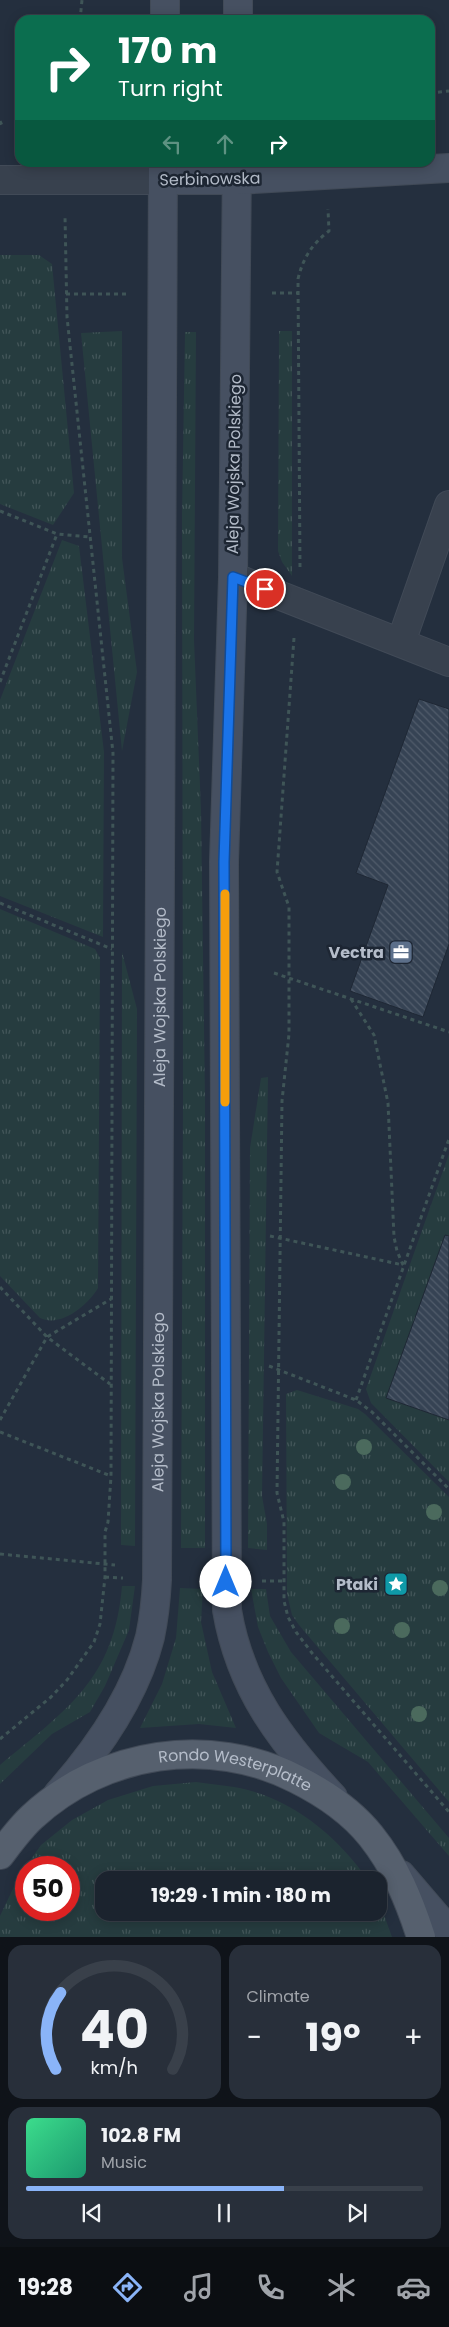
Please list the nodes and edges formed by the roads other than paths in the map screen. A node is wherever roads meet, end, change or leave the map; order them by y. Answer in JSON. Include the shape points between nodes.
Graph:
{"nodes":[{"id":1,"x":165,"y":0,"type":"edge"},
{"id":2,"x":238,"y":0,"type":"edge"},
{"id":3,"x":164,"y":15,"type":"edge"},
{"id":4,"x":238,"y":15,"type":"edge"},
{"id":5,"x":449,"y":168,"type":"edge"},
{"id":6,"x":163,"y":171,"type":"edge"},
{"id":7,"x":237,"y":171,"type":"edge"},
{"id":8,"x":0,"y":180,"type":"edge"},
{"id":9,"x":449,"y":505,"type":"edge"},
{"id":10,"x":233,"y":577,"type":"junction"},
{"id":11,"x":401,"y":642,"type":"junction"},
{"id":12,"x":449,"y":662,"type":"edge"},
{"id":13,"x":50,"y":1802,"type":"junction"},
{"id":14,"x":344,"y":1809,"type":"junction"},
{"id":15,"x":9,"y":1836,"type":"edge"},
{"id":16,"x":0,"y":1855,"type":"edge"},
{"id":17,"x":391,"y":1864,"type":"junction"},
{"id":18,"x":449,"y":1930,"type":"edge"},
{"id":19,"x":421,"y":1937,"type":"edge"}],
"edges":[{"from":1,"to":3,"type":"main road"},
{"from":2,"to":4,"type":"main road"},
{"from":5,"to":7,"type":"main road","name":"Serbinowska","via":[[326,175]]},
{"from":6,"to":7,"type":"main road","name":"Serbinowska"},
{"from":6,"to":8,"type":"street","name":"Serbinowska","via":[[66,180]]},
{"from":6,"to":13,"type":"main road","name":"Aleja Wojska Polskiego","via":[[157,1580],[150,1637],[128,1694],[81,1767]]},
{"from":7,"to":10,"type":"main road","name":"Aleja Wojska Polskiego"},
{"from":9,"to":11,"type":"street"},
{"from":10,"to":11,"type":"street"},
{"from":10,"to":14,"type":"main road","name":"Aleja Wojska Polskiego","via":[[224,862],[227,1610],[240,1664],[272,1724],[297,1759]]},
{"from":11,"to":12,"type":"street"},
{"from":13,"to":14,"type":"main road","name":"Rondo Westerplatte","via":[[110,1768],[151,1757],[193,1753],[236,1757],[277,1769]]},
{"from":13,"to":15,"type":"main road","name":"Rondo Westerplatte"},
{"from":14,"to":17,"type":"main road","name":"Rondo Westerplatte","via":[[370,1835]]},
{"from":15,"to":16,"type":"main road","name":"Rondo Westerplatte"},
{"from":17,"to":18,"type":"main road"},
{"from":17,"to":19,"type":"main road","name":"Rondo Westerplatte","via":[[409,1901]]}]}
